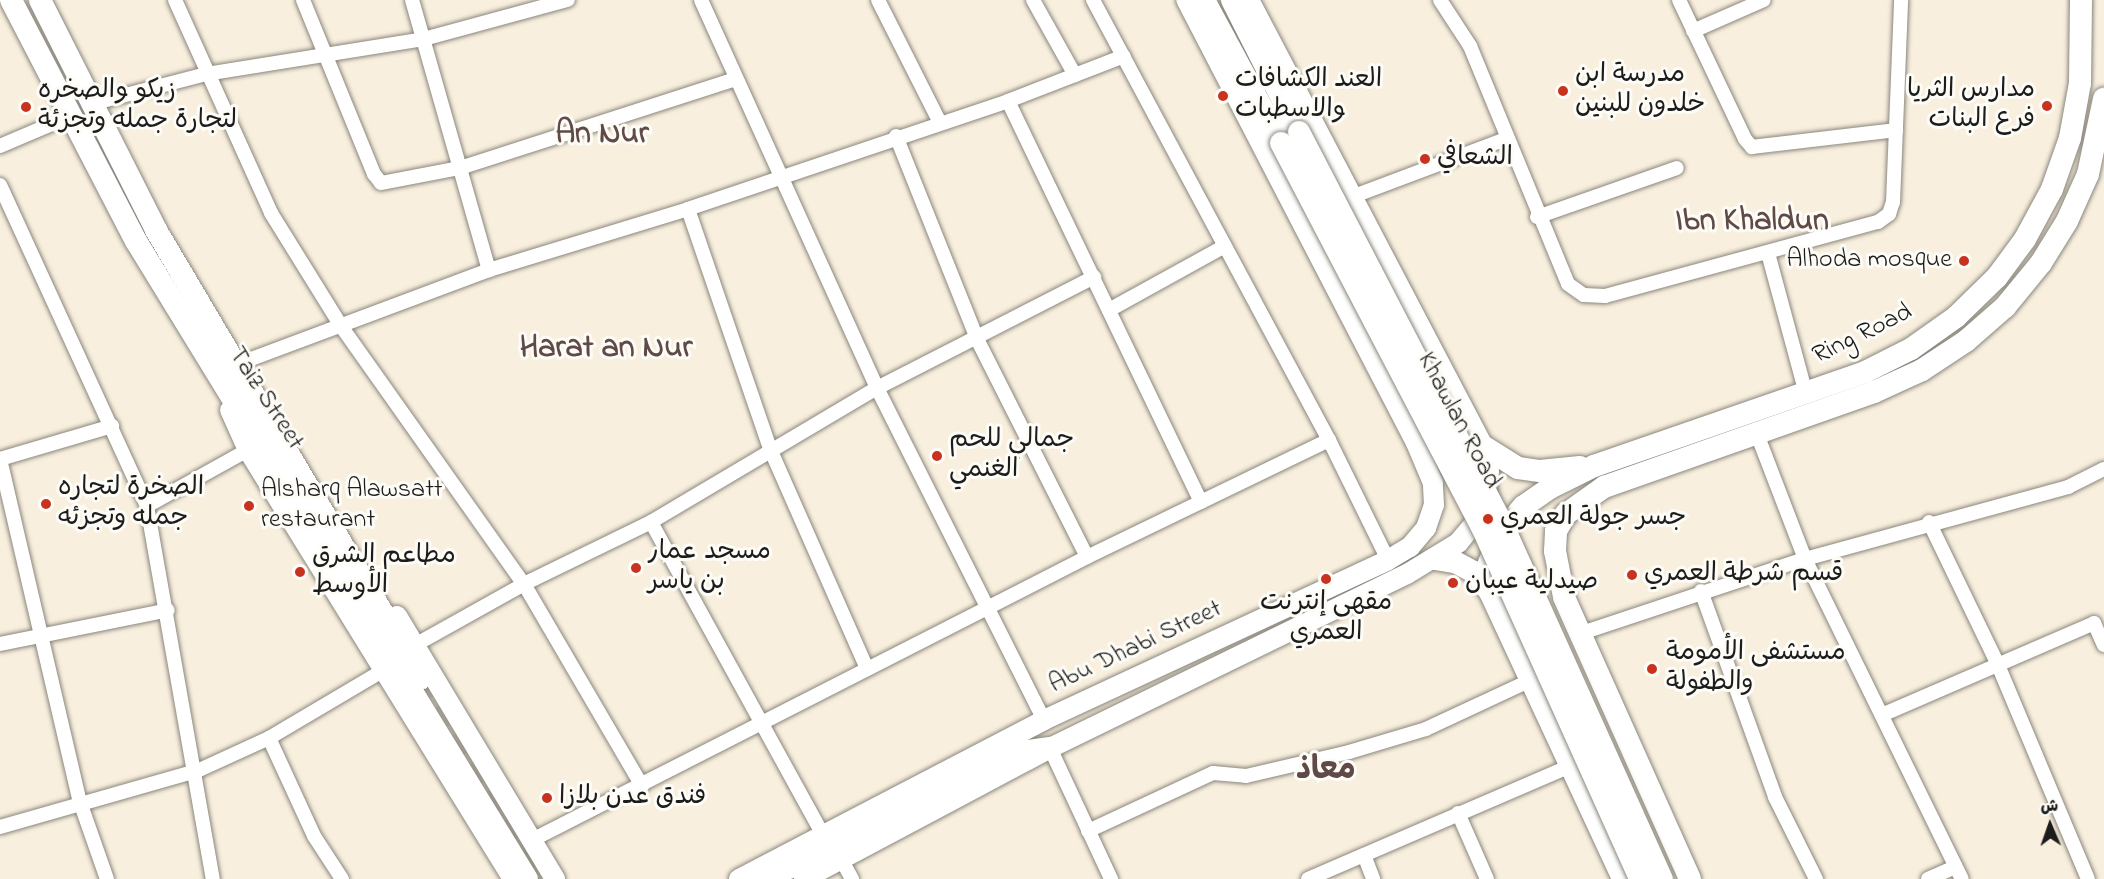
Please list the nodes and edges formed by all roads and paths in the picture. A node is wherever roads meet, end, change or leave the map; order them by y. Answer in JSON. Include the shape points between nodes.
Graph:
{"nodes":[{"id":1,"x":11,"y":0,"type":"edge"},
{"id":2,"x":40,"y":0,"type":"edge"},
{"id":3,"x":175,"y":0,"type":"edge"},
{"id":4,"x":303,"y":0,"type":"edge"},
{"id":5,"x":412,"y":0,"type":"edge"},
{"id":6,"x":568,"y":0,"type":"edge"},
{"id":7,"x":701,"y":0,"type":"edge"},
{"id":8,"x":878,"y":0,"type":"edge"},
{"id":9,"x":1033,"y":0,"type":"edge"},
{"id":10,"x":1093,"y":0,"type":"edge"},
{"id":11,"x":1186,"y":0,"type":"edge"},
{"id":12,"x":1204,"y":0,"type":"edge"},
{"id":13,"x":1232,"y":0,"type":"edge"},
{"id":14,"x":1250,"y":0,"type":"edge"},
{"id":15,"x":1440,"y":0,"type":"edge"},
{"id":16,"x":1679,"y":0,"type":"edge"},
{"id":17,"x":1764,"y":0,"type":"edge"},
{"id":18,"x":1901,"y":0,"type":"edge"},
{"id":19,"x":2081,"y":0,"type":"edge"},
{"id":20,"x":538,"y":4,"type":"edge"},
{"id":21,"x":1693,"y":31,"type":"junction"},
{"id":22,"x":424,"y":39,"type":"junction"},
{"id":23,"x":326,"y":56,"type":"junction"},
{"id":24,"x":1124,"y":56,"type":"junction"},
{"id":25,"x":206,"y":74,"type":"junction"},
{"id":26,"x":1075,"y":75,"type":"junction"},
{"id":27,"x":736,"y":79,"type":"junction"},
{"id":28,"x":2104,"y":99,"type":"edge"},
{"id":29,"x":1008,"y":100,"type":"junction"},
{"id":30,"x":91,"y":104,"type":"junction"},
{"id":31,"x":68,"y":117,"type":"junction"},
{"id":32,"x":939,"y":121,"type":"junction"},
{"id":33,"x":1896,"y":130,"type":"junction"},
{"id":34,"x":896,"y":136,"type":"junction"},
{"id":35,"x":1290,"y":137,"type":"junction"},
{"id":36,"x":1506,"y":139,"type":"junction"},
{"id":37,"x":0,"y":146,"type":"edge"},
{"id":38,"x":460,"y":168,"type":"junction"},
{"id":39,"x":1677,"y":168,"type":"dead end"},
{"id":40,"x":780,"y":176,"type":"junction"},
{"id":41,"x":0,"y":185,"type":"edge"},
{"id":42,"x":1354,"y":196,"type":"junction"},
{"id":43,"x":688,"y":209,"type":"junction"},
{"id":44,"x":1537,"y":217,"type":"junction"},
{"id":45,"x":1226,"y":246,"type":"junction"},
{"id":46,"x":1768,"y":253,"type":"junction"},
{"id":47,"x":489,"y":270,"type":"junction"},
{"id":48,"x":1094,"y":277,"type":"junction"},
{"id":49,"x":1109,"y":310,"type":"junction"},
{"id":50,"x":340,"y":326,"type":"junction"},
{"id":51,"x":977,"y":339,"type":"junction"},
{"id":52,"x":235,"y":365,"type":"junction"},
{"id":53,"x":214,"y":374,"type":"junction"},
{"id":54,"x":877,"y":388,"type":"junction"},
{"id":55,"x":1806,"y":394,"type":"junction"},
{"id":56,"x":1469,"y":418,"type":"junction"},
{"id":57,"x":112,"y":426,"type":"junction"},
{"id":58,"x":1757,"y":434,"type":"junction"},
{"id":59,"x":1329,"y":440,"type":"junction"},
{"id":60,"x":1416,"y":443,"type":"junction"},
{"id":61,"x":1483,"y":446,"type":"junction"},
{"id":62,"x":248,"y":450,"type":"junction"},
{"id":63,"x":771,"y":451,"type":"junction"},
{"id":64,"x":0,"y":459,"type":"edge"},
{"id":65,"x":1594,"y":466,"type":"junction"},
{"id":66,"x":2104,"y":469,"type":"edge"},
{"id":67,"x":1433,"y":483,"type":"joint"},
{"id":68,"x":309,"y":489,"type":"junction"},
{"id":69,"x":1201,"y":502,"type":"junction"},
{"id":70,"x":147,"y":506,"type":"junction"},
{"id":71,"x":651,"y":522,"type":"junction"},
{"id":72,"x":1929,"y":522,"type":"junction"},
{"id":73,"x":1087,"y":557,"type":"junction"},
{"id":74,"x":1435,"y":559,"type":"junction"},
{"id":75,"x":1805,"y":559,"type":"junction"},
{"id":76,"x":1388,"y":560,"type":"junction"},
{"id":77,"x":1362,"y":574,"type":"junction"},
{"id":78,"x":524,"y":584,"type":"junction"},
{"id":79,"x":1701,"y":591,"type":"junction"},
{"id":80,"x":1371,"y":592,"type":"junction"},
{"id":81,"x":1490,"y":592,"type":"junction"},
{"id":82,"x":989,"y":607,"type":"junction"},
{"id":83,"x":168,"y":610,"type":"junction"},
{"id":84,"x":2099,"y":621,"type":"edge"},
{"id":85,"x":1576,"y":628,"type":"junction"},
{"id":86,"x":40,"y":637,"type":"junction"},
{"id":87,"x":0,"y":644,"type":"edge"},
{"id":88,"x":415,"y":645,"type":"junction"},
{"id":89,"x":2104,"y":645,"type":"edge"},
{"id":90,"x":1516,"y":648,"type":"junction"},
{"id":91,"x":1998,"y":665,"type":"junction"},
{"id":92,"x":867,"y":669,"type":"junction"},
{"id":93,"x":384,"y":670,"type":"junction"},
{"id":94,"x":1531,"y":680,"type":"junction"},
{"id":95,"x":414,"y":682,"type":"junction"},
{"id":96,"x":1884,"y":714,"type":"junction"},
{"id":97,"x":1044,"y":720,"type":"junction"},
{"id":98,"x":763,"y":723,"type":"junction"},
{"id":99,"x":269,"y":738,"type":"junction"},
{"id":100,"x":1050,"y":748,"type":"junction"},
{"id":101,"x":1570,"y":766,"type":"junction"},
{"id":102,"x":196,"y":771,"type":"junction"},
{"id":103,"x":642,"y":786,"type":"junction"},
{"id":104,"x":80,"y":802,"type":"junction"},
{"id":105,"x":1458,"y":813,"type":"junction"},
{"id":106,"x":0,"y":827,"type":"edge"},
{"id":107,"x":1088,"y":831,"type":"junction"},
{"id":108,"x":823,"y":835,"type":"junction"},
{"id":109,"x":532,"y":840,"type":"junction"},
{"id":110,"x":1364,"y":855,"type":"junction"},
{"id":111,"x":842,"y":859,"type":"junction"},
{"id":112,"x":1958,"y":873,"type":"edge"},
{"id":113,"x":554,"y":878,"type":"edge"},
{"id":114,"x":106,"y":879,"type":"edge"},
{"id":115,"x":213,"y":879,"type":"edge"},
{"id":116,"x":342,"y":879,"type":"edge"},
{"id":117,"x":513,"y":879,"type":"edge"},
{"id":118,"x":527,"y":879,"type":"edge"},
{"id":119,"x":739,"y":879,"type":"edge"},
{"id":120,"x":767,"y":879,"type":"edge"},
{"id":121,"x":804,"y":879,"type":"edge"},
{"id":122,"x":852,"y":879,"type":"edge"},
{"id":123,"x":1111,"y":879,"type":"edge"},
{"id":124,"x":1308,"y":879,"type":"edge"},
{"id":125,"x":1373,"y":879,"type":"edge"},
{"id":126,"x":1487,"y":879,"type":"edge"},
{"id":127,"x":1623,"y":879,"type":"edge"},
{"id":128,"x":1640,"y":879,"type":"edge"},
{"id":129,"x":1662,"y":879,"type":"edge"},
{"id":130,"x":1690,"y":879,"type":"edge"},
{"id":131,"x":1816,"y":879,"type":"edge"},
{"id":132,"x":1928,"y":879,"type":"edge"},
{"id":133,"x":2088,"y":879,"type":"edge"}],
"edges":[{"from":1,"to":31,"type":"main road","name":"Taiz Street"},
{"from":2,"to":30,"type":"main road","name":"Taiz Street"},
{"from":3,"to":25,"type":"street"},
{"from":4,"to":23,"type":"street"},
{"from":5,"to":22,"type":"street"},
{"from":6,"to":20,"type":"street"},
{"from":7,"to":27,"type":"street"},
{"from":8,"to":32,"type":"street"},
{"from":9,"to":26,"type":"street"},
{"from":10,"to":24,"type":"street"},
{"from":11,"to":60,"type":"main road","name":"Khawlan Road"},
{"from":12,"to":35,"type":"main road","name":"Khawlan Road"},
{"from":13,"to":35,"type":"main road","name":"Khawlan Road"},
{"from":14,"to":42,"type":"main road","name":"Khawlan Road"},
{"from":15,"to":36,"type":"street","via":[[1470,46]]},
{"from":16,"to":21,"type":"street"},
{"from":17,"to":21,"type":"street"},
{"from":18,"to":33,"type":"street"},
{"from":19,"to":55,"type":"main road","name":"Ring Road","via":[[2080,83],[2070,138],[2052,189],[2025,239],[1996,277],[1956,317],[1911,349],[1865,372]]},
{"from":20,"to":22,"type":"street"},
{"from":21,"to":33,"type":"street","via":[[1752,147]]},
{"from":22,"to":23,"type":"street"},
{"from":22,"to":38,"type":"street"},
{"from":23,"to":25,"type":"street"},
{"from":23,"to":38,"type":"street","via":[[381,183]]},
{"from":24,"to":26,"type":"street"},
{"from":24,"to":45,"type":"street"},
{"from":25,"to":30,"type":"street"},
{"from":25,"to":50,"type":"street","via":[[271,213]]},
{"from":26,"to":29,"type":"street"},
{"from":27,"to":38,"type":"street"},
{"from":27,"to":40,"type":"street"},
{"from":28,"to":58,"type":"main road","via":[[2088,174],[2067,221],[2042,263],[2005,307],[1966,341],[1922,370]]},
{"from":29,"to":32,"type":"street"},
{"from":29,"to":48,"type":"street"},
{"from":30,"to":52,"type":"main road","name":"Taiz Street","via":[[156,230]]},
{"from":31,"to":37,"type":"street"},
{"from":31,"to":53,"type":"main road","name":"Taiz Street"},
{"from":32,"to":34,"type":"street"},
{"from":33,"to":46,"type":"street","via":[[1893,202],[1888,214],[1878,222]]},
{"from":34,"to":40,"type":"street"},
{"from":34,"to":51,"type":"street"},
{"from":35,"to":128,"type":"main road","name":"Khawlan Road","bridge":true,"via":[[1482,527]]},
{"from":35,"to":129,"type":"main road","name":"Khawlan Road","bridge":true,"via":[[1500,519]]},
{"from":36,"to":42,"type":"street"},
{"from":36,"to":44,"type":"street"},
{"from":38,"to":47,"type":"street"},
{"from":39,"to":44,"type":"street"},
{"from":40,"to":43,"type":"street"},
{"from":40,"to":54,"type":"street"},
{"from":41,"to":57,"type":"street"},
{"from":42,"to":56,"type":"main road","name":"Khawlan Road"},
{"from":43,"to":47,"type":"street"},
{"from":43,"to":63,"type":"street"},
{"from":44,"to":46,"type":"street","via":[[1568,284],[1584,295],[1605,296]]},
{"from":45,"to":49,"type":"street"},
{"from":45,"to":59,"type":"street"},
{"from":46,"to":55,"type":"street"},
{"from":47,"to":50,"type":"street"},
{"from":48,"to":49,"type":"street"},
{"from":48,"to":51,"type":"street"},
{"from":49,"to":69,"type":"street"},
{"from":50,"to":52,"type":"street"},
{"from":50,"to":78,"type":"street"},
{"from":51,"to":54,"type":"street"},
{"from":51,"to":73,"type":"street"},
{"from":52,"to":68,"type":"main road","name":"Taiz Street"},
{"from":53,"to":62,"type":"main road"},
{"from":53,"to":95,"type":"main road","name":"Taiz Street"},
{"from":54,"to":63,"type":"street"},
{"from":54,"to":82,"type":"street"},
{"from":55,"to":65,"type":"main road","name":"Ring Road"},
{"from":56,"to":60,"type":"main road"},
{"from":56,"to":61,"type":"main road","name":"Khawlan Road"},
{"from":57,"to":64,"type":"street"},
{"from":57,"to":70,"type":"street"},
{"from":58,"to":75,"type":"street"},
{"from":58,"to":85,"type":"main road","via":[[1604,487],[1566,514],[1556,531],[1555,551],[1564,597]]},
{"from":59,"to":69,"type":"street"},
{"from":59,"to":76,"type":"street"},
{"from":60,"to":67,"type":"main road","name":"Khawlan Road"},
{"from":61,"to":65,"type":"main road","via":[[1518,468],[1540,471]]},
{"from":61,"to":74,"type":"main road","name":"Khawlan Road","via":[[1489,471],[1486,498],[1475,523],[1458,543]]},
{"from":62,"to":70,"type":"street"},
{"from":62,"to":93,"type":"main road"},
{"from":63,"to":71,"type":"street"},
{"from":63,"to":92,"type":"street"},
{"from":64,"to":86,"type":"street"},
{"from":65,"to":81,"type":"main road","via":[[1541,494],[1501,533],[1490,563]]},
{"from":66,"to":72,"type":"street","via":[[2068,487]]},
{"from":67,"to":76,"type":"main road","name":"Abu Dhabi Street","via":[[1434,505],[1426,528],[1410,547]]},
{"from":68,"to":88,"type":"main road","via":[[374,578]]},
{"from":68,"to":95,"type":"main road","name":"Taiz Street"},
{"from":69,"to":73,"type":"street"},
{"from":70,"to":83,"type":"street"},
{"from":71,"to":78,"type":"street"},
{"from":71,"to":98,"type":"street"},
{"from":72,"to":75,"type":"street"},
{"from":72,"to":91,"type":"street"},
{"from":73,"to":82,"type":"street"},
{"from":74,"to":80,"type":"main road","name":"Abu Dhabi Street"},
{"from":74,"to":81,"type":"main road","via":[[1455,562],[1474,572]]},
{"from":75,"to":79,"type":"street"},
{"from":75,"to":96,"type":"street"},
{"from":76,"to":77,"type":"main road","name":"Abu Dhabi Street"},
{"from":77,"to":80,"type":"main road","via":[[1368,575],[1374,586]]},
{"from":77,"to":97,"type":"main road","name":"Abu Dhabi Street"},
{"from":78,"to":88,"type":"street"},
{"from":78,"to":103,"type":"street"},
{"from":79,"to":85,"type":"street"},
{"from":79,"to":131,"type":"street","via":[[1775,797]]},
{"from":80,"to":100,"type":"main road","name":"Abu Dhabi Street"},
{"from":81,"to":90,"type":"main road"},
{"from":82,"to":92,"type":"street"},
{"from":82,"to":97,"type":"street"},
{"from":83,"to":86,"type":"street"},
{"from":83,"to":102,"type":"street"},
{"from":84,"to":89,"type":"street"},
{"from":84,"to":91,"type":"street"},
{"from":85,"to":90,"type":"main road"},
{"from":85,"to":130,"type":"main road"},
{"from":86,"to":87,"type":"street"},
{"from":86,"to":104,"type":"street"},
{"from":88,"to":109,"type":"main road"},
{"from":90,"to":94,"type":"main road"},
{"from":91,"to":96,"type":"street"},
{"from":91,"to":133,"type":"street"},
{"from":92,"to":98,"type":"street"},
{"from":93,"to":99,"type":"street"},
{"from":93,"to":117,"type":"main road"},
{"from":94,"to":101,"type":"main road"},
{"from":94,"to":107,"type":"street","via":[[1426,729],[1349,752],[1246,776],[1213,773]]},
{"from":95,"to":118,"type":"main road","name":"Taiz Street"},
{"from":96,"to":112,"type":"street"},
{"from":97,"to":108,"type":"main road","name":"Abu Dhabi Street"},
{"from":98,"to":103,"type":"street"},
{"from":98,"to":108,"type":"street"},
{"from":99,"to":102,"type":"street"},
{"from":99,"to":116,"type":"street","via":[[314,836]]},
{"from":100,"to":107,"type":"street"},
{"from":100,"to":111,"type":"main road","name":"Abu Dhabi Street"},
{"from":100,"to":120,"type":"main road","via":[[1013,753]]},
{"from":101,"to":105,"type":"street"},
{"from":101,"to":127,"type":"main road"},
{"from":102,"to":104,"type":"street"},
{"from":102,"to":115,"type":"street"},
{"from":103,"to":109,"type":"street"},
{"from":104,"to":106,"type":"street"},
{"from":104,"to":114,"type":"street"},
{"from":105,"to":110,"type":"street"},
{"from":105,"to":126,"type":"street"},
{"from":107,"to":123,"type":"street"},
{"from":108,"to":119,"type":"main road","name":"Abu Dhabi Street"},
{"from":109,"to":113,"type":"main road"},
{"from":110,"to":124,"type":"street"},
{"from":110,"to":125,"type":"street"},
{"from":111,"to":121,"type":"main road","name":"Abu Dhabi Street"},
{"from":111,"to":122,"type":"street"},
{"from":112,"to":132,"type":"street"}]}
